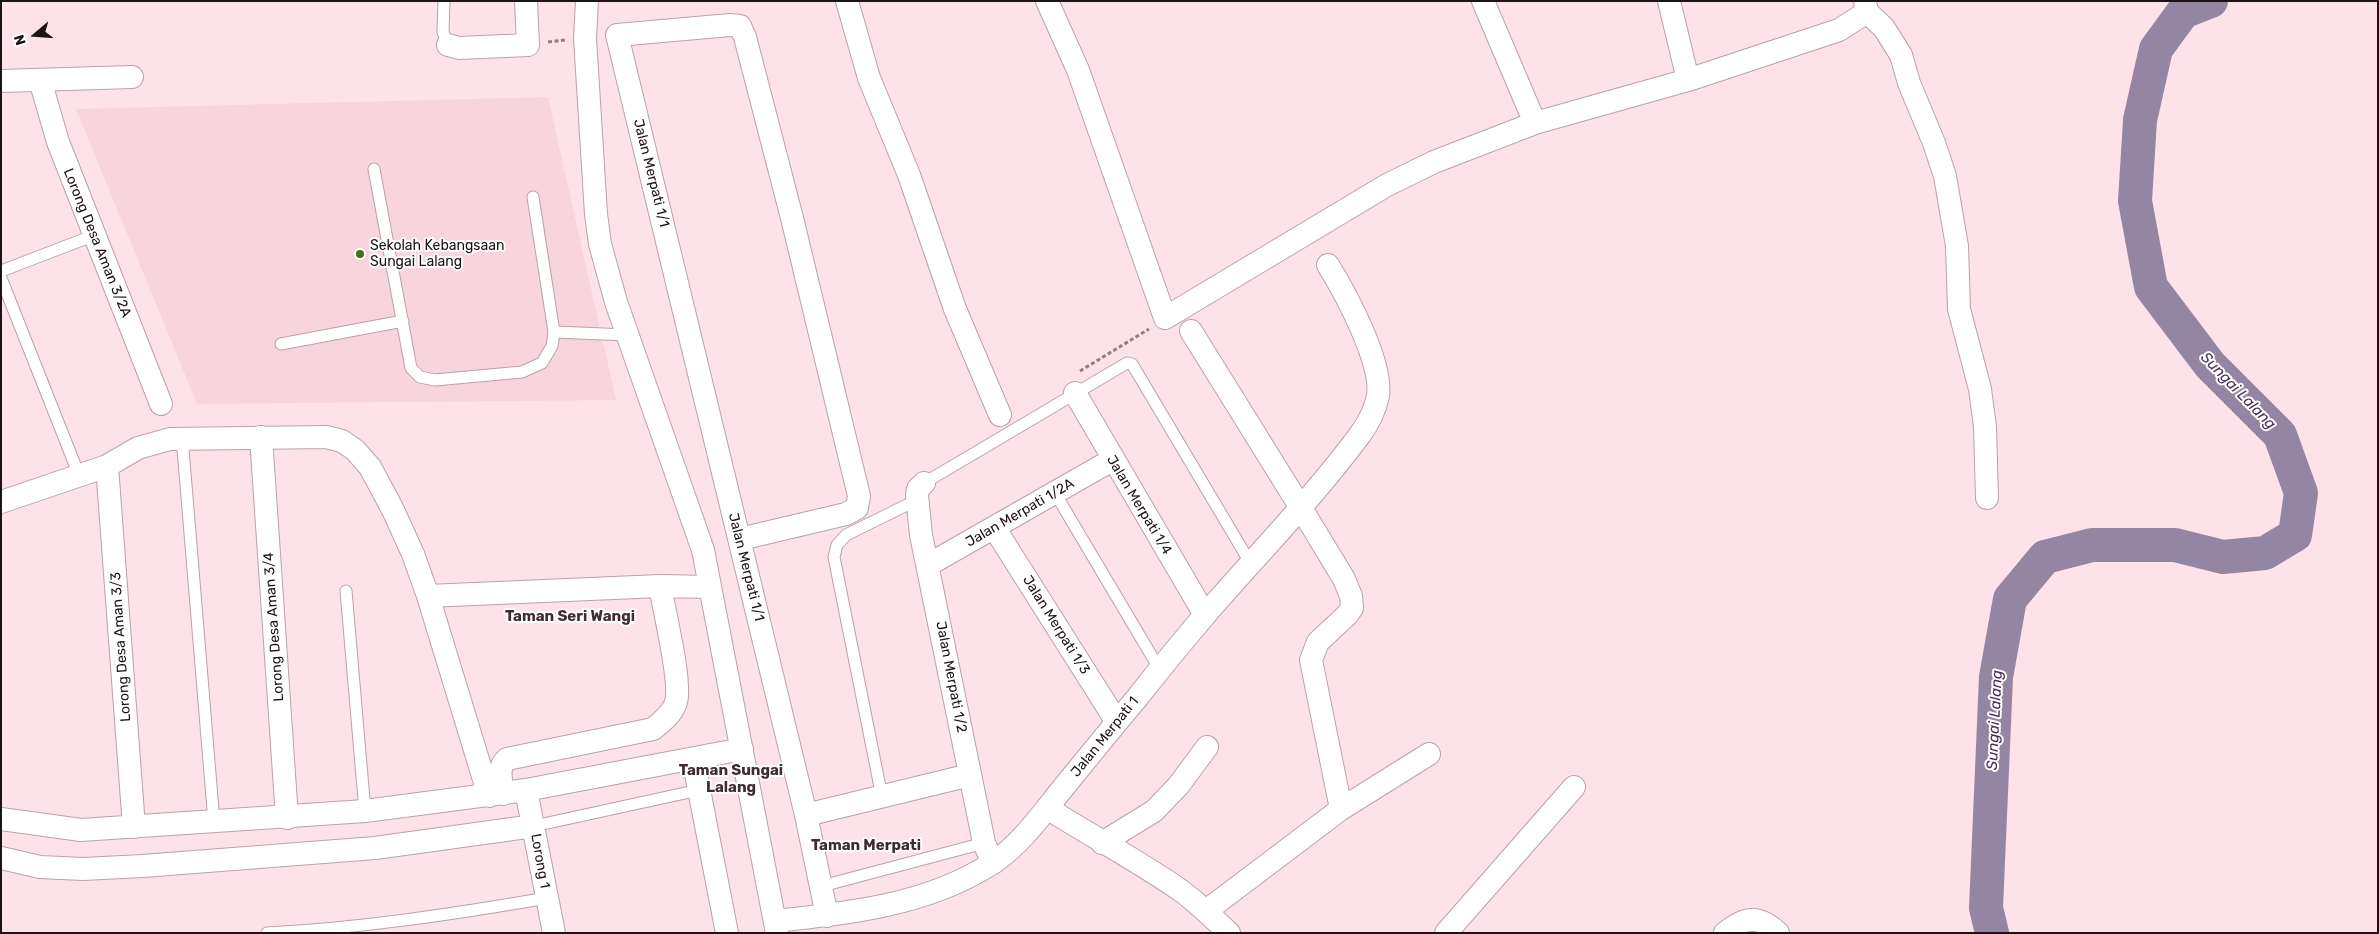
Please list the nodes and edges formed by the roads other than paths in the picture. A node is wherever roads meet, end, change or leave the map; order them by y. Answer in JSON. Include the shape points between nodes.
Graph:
{"nodes":[{"id":1,"x":444,"y":1,"type":"edge"},
{"id":2,"x":526,"y":1,"type":"edge"},
{"id":3,"x":587,"y":1,"type":"edge"},
{"id":4,"x":846,"y":1,"type":"edge"},
{"id":5,"x":1047,"y":1,"type":"edge"},
{"id":6,"x":1483,"y":1,"type":"edge"},
{"id":7,"x":1669,"y":1,"type":"edge"},
{"id":8,"x":1866,"y":7,"type":"edge"},
{"id":9,"x":617,"y":35,"type":"junction"},
{"id":10,"x":585,"y":38,"type":"junction"},
{"id":11,"x":448,"y":45,"type":"joint"},
{"id":12,"x":132,"y":77,"type":"dead end"},
{"id":13,"x":40,"y":80,"type":"junction"},
{"id":14,"x":1688,"y":80,"type":"junction"},
{"id":15,"x":1,"y":81,"type":"edge"},
{"id":16,"x":1535,"y":123,"type":"junction"},
{"id":17,"x":374,"y":170,"type":"dead end"},
{"id":18,"x":533,"y":198,"type":"dead end"},
{"id":19,"x":95,"y":235,"type":"junction"},
{"id":20,"x":1328,"y":265,"type":"dead end"},
{"id":21,"x":1,"y":271,"type":"edge"},
{"id":22,"x":1,"y":278,"type":"edge"},
{"id":23,"x":403,"y":321,"type":"junction"},
{"id":24,"x":1191,"y":331,"type":"dead end"},
{"id":25,"x":554,"y":332,"type":"junction"},
{"id":26,"x":628,"y":336,"type":"junction"},
{"id":27,"x":281,"y":344,"type":"dead end"},
{"id":28,"x":1074,"y":384,"type":"junction"},
{"id":29,"x":161,"y":404,"type":"dead end"},
{"id":30,"x":1000,"y":415,"type":"dead end"},
{"id":31,"x":182,"y":437,"type":"junction"},
{"id":32,"x":260,"y":437,"type":"junction"},
{"id":33,"x":1112,"y":460,"type":"junction"},
{"id":34,"x":107,"y":466,"type":"junction"},
{"id":35,"x":79,"y":475,"type":"junction"},
{"id":36,"x":920,"y":490,"type":"junction"},
{"id":37,"x":1056,"y":493,"type":"junction"},
{"id":38,"x":1987,"y":498,"type":"dead end"},
{"id":39,"x":1,"y":502,"type":"edge"},
{"id":40,"x":1301,"y":508,"type":"junction"},
{"id":41,"x":995,"y":529,"type":"junction"},
{"id":42,"x":740,"y":540,"type":"junction"},
{"id":43,"x":1251,"y":564,"type":"junction"},
{"id":44,"x":928,"y":565,"type":"junction"},
{"id":45,"x":660,"y":586,"type":"junction"},
{"id":46,"x":710,"y":587,"type":"junction"},
{"id":47,"x":346,"y":592,"type":"dead end"},
{"id":48,"x":428,"y":596,"type":"junction"},
{"id":49,"x":1205,"y":615,"type":"junction"},
{"id":50,"x":1160,"y":670,"type":"junction"},
{"id":51,"x":1117,"y":722,"type":"junction"},
{"id":52,"x":1207,"y":747,"type":"dead end"},
{"id":53,"x":742,"y":749,"type":"junction"},
{"id":54,"x":1429,"y":754,"type":"dead end"},
{"id":55,"x":693,"y":759,"type":"junction"},
{"id":56,"x":970,"y":776,"type":"junction"},
{"id":57,"x":1574,"y":788,"type":"dead end"},
{"id":58,"x":526,"y":790,"type":"junction"},
{"id":59,"x":699,"y":790,"type":"junction"},
{"id":60,"x":496,"y":795,"type":"junction"},
{"id":61,"x":882,"y":797,"type":"junction"},
{"id":62,"x":1047,"y":808,"type":"junction"},
{"id":63,"x":1341,"y":809,"type":"junction"},
{"id":64,"x":365,"y":811,"type":"junction"},
{"id":65,"x":806,"y":815,"type":"junction"},
{"id":66,"x":287,"y":818,"type":"junction"},
{"id":67,"x":1,"y":819,"type":"edge"},
{"id":68,"x":214,"y":822,"type":"junction"},
{"id":69,"x":534,"y":826,"type":"junction"},
{"id":70,"x":134,"y":827,"type":"junction"},
{"id":71,"x":1102,"y":843,"type":"junction"},
{"id":72,"x":989,"y":853,"type":"junction"},
{"id":73,"x":1,"y":858,"type":"edge"},
{"id":74,"x":822,"y":886,"type":"junction"},
{"id":75,"x":547,"y":898,"type":"junction"},
{"id":76,"x":1206,"y":911,"type":"junction"},
{"id":77,"x":827,"y":916,"type":"junction"},
{"id":78,"x":776,"y":927,"type":"edge"},
{"id":79,"x":267,"y":933,"type":"edge"},
{"id":80,"x":554,"y":933,"type":"edge"},
{"id":81,"x":727,"y":933,"type":"edge"},
{"id":82,"x":1229,"y":933,"type":"edge"},
{"id":83,"x":1446,"y":933,"type":"edge"},
{"id":84,"x":1725,"y":933,"type":"edge"},
{"id":85,"x":1778,"y":933,"type":"edge"}],
"edges":[{"from":1,"to":11,"type":"lane","via":[[443,32]]},
{"from":2,"to":11,"type":"street","via":[[528,45],[459,48]]},
{"from":3,"to":10,"type":"street"},
{"from":4,"to":30,"type":"street","via":[[869,78],[909,175],[955,309]]},
{"from":5,"to":16,"type":"street","via":[[1078,70],[1166,318],[1387,185],[1434,162]]},
{"from":6,"to":16,"type":"street"},
{"from":7,"to":14,"type":"street"},
{"from":8,"to":14,"type":"street","via":[[1839,30]]},
{"from":8,"to":38,"type":"street","via":[[1901,55],[1945,176],[1957,246],[1960,309],[1980,388],[1985,427]]},
{"from":9,"to":10,"type":"street"},
{"from":9,"to":42,"type":"street","name":"Jalan Merpati 1/1"},
{"from":9,"to":42,"type":"street","via":[[740,26],[789,208],[857,487],[857,508],[846,514]]},
{"from":10,"to":26,"type":"street","via":[[600,244]]},
{"from":12,"to":13,"type":"street"},
{"from":13,"to":15,"type":"street"},
{"from":13,"to":19,"type":"street","name":"Lorong Desa Aman 3/2A","via":[[58,142]]},
{"from":14,"to":16,"type":"street"},
{"from":17,"to":23,"type":"lane"},
{"from":18,"to":25,"type":"lane"},
{"from":19,"to":21,"type":"lane"},
{"from":19,"to":29,"type":"street","name":"Lorong Desa Aman 3/2A"},
{"from":20,"to":40,"type":"street","name":"Jalan Merpati 1","via":[[1350,305],[1379,386],[1372,416],[1361,434]]},
{"from":22,"to":35,"type":"lane"},
{"from":23,"to":25,"type":"lane","via":[[411,368],[420,377],[435,380],[522,372],[542,363],[552,346]]},
{"from":23,"to":27,"type":"lane"},
{"from":24,"to":40,"type":"street"},
{"from":25,"to":26,"type":"lane"},
{"from":26,"to":46,"type":"street","via":[[695,523]]},
{"from":28,"to":33,"type":"street","name":"Jalan Merpati 1/4"},
{"from":28,"to":36,"type":"lane"},
{"from":28,"to":43,"type":"lane","via":[[1127,363],[1132,364]]},
{"from":31,"to":32,"type":"street"},
{"from":31,"to":34,"type":"street","via":[[151,443]]},
{"from":31,"to":68,"type":"lane"},
{"from":32,"to":48,"type":"street","via":[[326,437],[342,441],[355,450],[370,467],[394,510]]},
{"from":32,"to":66,"type":"street","name":"Lorong Desa Aman 3/4"},
{"from":33,"to":37,"type":"street","name":"Jalan Merpati 1/2A"},
{"from":33,"to":49,"type":"street","name":"Jalan Merpati 1/4"},
{"from":34,"to":35,"type":"street"},
{"from":34,"to":70,"type":"street","name":"Lorong Desa Aman 3/3"},
{"from":35,"to":39,"type":"street"},
{"from":36,"to":44,"type":"street","name":"Jalan Merpati 1/2","via":[[921,535]]},
{"from":36,"to":61,"type":"lane","via":[[846,535],[837,545],[834,557]]},
{"from":37,"to":41,"type":"street","name":"Jalan Merpati 1/2A"},
{"from":37,"to":50,"type":"lane"},
{"from":40,"to":43,"type":"street","name":"Jalan Merpati 1"},
{"from":40,"to":63,"type":"street","via":[[1352,596],[1352,608],[1318,642],[1312,660]]},
{"from":41,"to":44,"type":"street","name":"Jalan Merpati 1/2A"},
{"from":41,"to":51,"type":"street","name":"Jalan Merpati 1/3"},
{"from":42,"to":65,"type":"street","name":"Jalan Merpati 1/1"},
{"from":43,"to":49,"type":"street","name":"Jalan Merpati 1"},
{"from":44,"to":56,"type":"street","name":"Jalan Merpati 1/2"},
{"from":45,"to":46,"type":"street"},
{"from":45,"to":48,"type":"street"},
{"from":45,"to":60,"type":"street","via":[[676,678],[676,703],[665,720],[653,729],[507,760],[500,770]]},
{"from":46,"to":53,"type":"street"},
{"from":47,"to":64,"type":"lane"},
{"from":48,"to":60,"type":"street"},
{"from":49,"to":50,"type":"street","name":"Jalan Merpati 1"},
{"from":50,"to":51,"type":"street","name":"Jalan Merpati 1"},
{"from":51,"to":62,"type":"street","name":"Jalan Merpati 1"},
{"from":52,"to":71,"type":"street","via":[[1179,786],[1154,811]]},
{"from":53,"to":55,"type":"street"},
{"from":53,"to":78,"type":"street"},
{"from":54,"to":63,"type":"street"},
{"from":55,"to":58,"type":"street"},
{"from":55,"to":59,"type":"street"},
{"from":56,"to":61,"type":"street"},
{"from":56,"to":72,"type":"street","name":"Jalan Merpati 1/2"},
{"from":57,"to":83,"type":"street"},
{"from":58,"to":60,"type":"street"},
{"from":58,"to":69,"type":"street","name":"Lorong 1"},
{"from":59,"to":69,"type":"lane"},
{"from":59,"to":81,"type":"street"},
{"from":60,"to":64,"type":"street"},
{"from":61,"to":65,"type":"street"},
{"from":62,"to":71,"type":"street"},
{"from":62,"to":72,"type":"street","name":"Jalan Merpati 1","via":[[1009,851]]},
{"from":63,"to":76,"type":"street"},
{"from":64,"to":66,"type":"street"},
{"from":65,"to":74,"type":"street","name":"Jalan Merpati 1/1"},
{"from":66,"to":68,"type":"street"},
{"from":67,"to":70,"type":"street","via":[[80,830]]},
{"from":68,"to":70,"type":"street"},
{"from":69,"to":73,"type":"street","via":[[375,848],[143,866],[40,867]]},
{"from":69,"to":75,"type":"street","name":"Lorong 1"},
{"from":71,"to":76,"type":"street","via":[[1140,864]]},
{"from":72,"to":74,"type":"lane"},
{"from":72,"to":77,"type":"street","name":"Jalan Merpati 1","via":[[968,877],[908,900]]},
{"from":74,"to":77,"type":"street","name":"Jalan Merpati 1/1"},
{"from":75,"to":79,"type":"lane","via":[[395,922]]},
{"from":75,"to":80,"type":"street","name":"Lorong 1"},
{"from":76,"to":82,"type":"street"},
{"from":77,"to":78,"type":"street","name":"Jalan Merpati 1"},
{"from":84,"to":85,"type":"street","via":[[1745,920],[1759,919]]}]}
